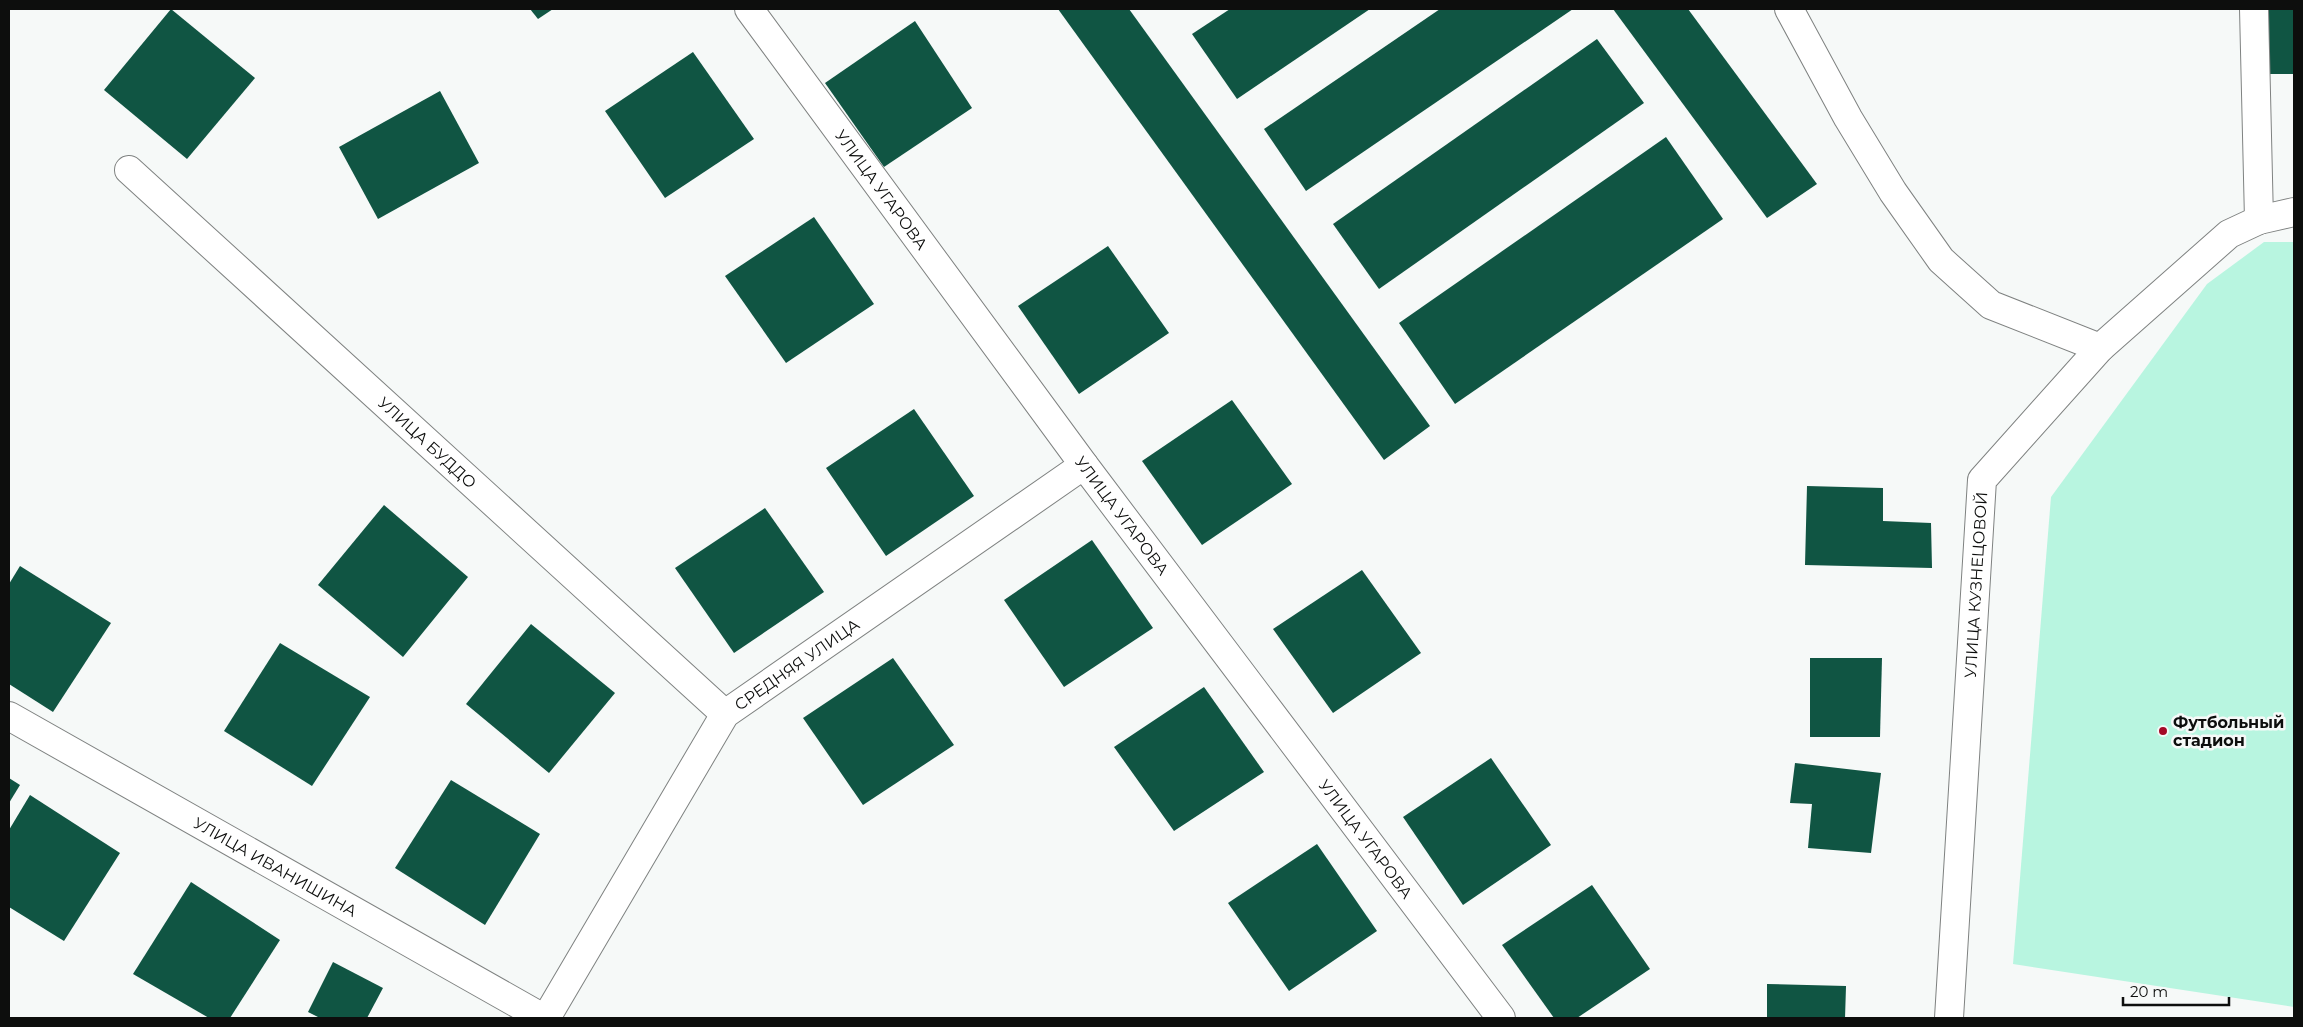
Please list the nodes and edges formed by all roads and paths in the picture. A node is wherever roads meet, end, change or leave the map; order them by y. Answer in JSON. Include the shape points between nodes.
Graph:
{"nodes":[{"id":1,"x":749,"y":9,"type":"edge"},
{"id":2,"x":1789,"y":9,"type":"edge"},
{"id":3,"x":2254,"y":9,"type":"edge"},
{"id":4,"x":129,"y":170,"type":"dead end"},
{"id":5,"x":2294,"y":212,"type":"edge"},
{"id":6,"x":2259,"y":220,"type":"junction"},
{"id":7,"x":2100,"y":348,"type":"junction"},
{"id":8,"x":1084,"y":465,"type":"junction"},
{"id":9,"x":725,"y":714,"type":"junction"},
{"id":10,"x":9,"y":716,"type":"edge"},
{"id":11,"x":545,"y":1018,"type":"edge"},
{"id":12,"x":1501,"y":1018,"type":"edge"},
{"id":13,"x":1949,"y":1018,"type":"edge"}],
"edges":[{"from":1,"to":8,"type":"street","name":"УЛИЦА УГАРОВА"},
{"from":2,"to":7,"type":"street","via":[[1848,118],[1893,192],[1941,260],[1991,305]]},
{"from":3,"to":6,"type":"street"},
{"from":4,"to":9,"type":"street","name":"УЛИЦА БУДДО"},
{"from":5,"to":6,"type":"street","name":"УЛИЦА КУЗНЕЦОВОЙ"},
{"from":6,"to":7,"type":"street","name":"УЛИЦА КУЗНЕЦОВОЙ","via":[[2229,234]]},
{"from":7,"to":13,"type":"street","name":"УЛИЦА КУЗНЕЦОВОЙ","via":[[1982,480]]},
{"from":8,"to":9,"type":"street","name":"СРЕДНЯЯ УЛИЦА"},
{"from":8,"to":12,"type":"street","name":"УЛИЦА УГАРОВА"},
{"from":9,"to":11,"type":"street","name":"СРЕДНЯЯ УЛИЦА"},
{"from":10,"to":11,"type":"street","name":"УЛИЦА ИВАНИШИНА"}]}
